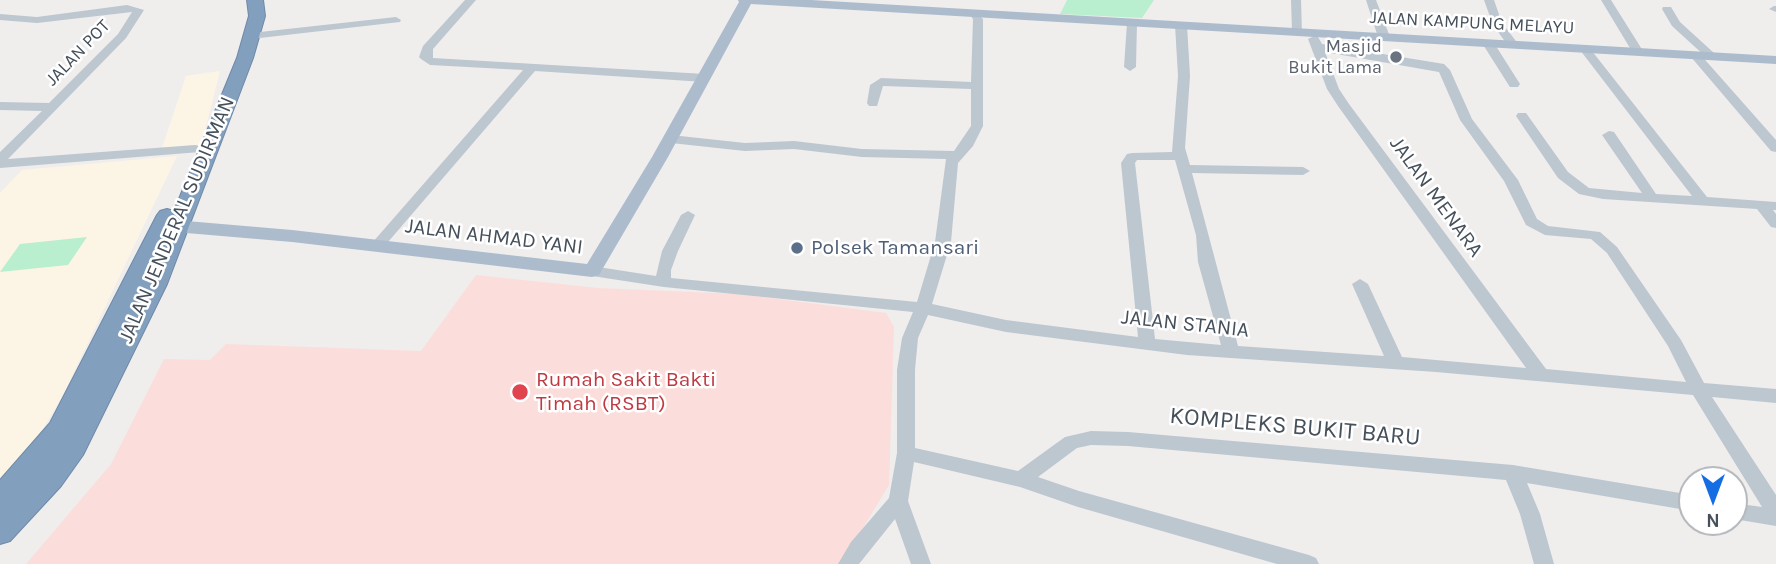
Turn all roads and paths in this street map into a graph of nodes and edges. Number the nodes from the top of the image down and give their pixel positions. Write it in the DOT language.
graph roads {
  1 [pos="240,0"];
  2 [pos="255,0"];
  3 [pos="471,0"];
  4 [pos="746,0"];
  5 [pos="981,0"];
  6 [pos="989,0"];
  7 [pos="1296,0"];
  8 [pos="1371,0"];
  9 [pos="1489,0"];
  10 [pos="1606,0"];
  11 [pos="1667,9"];
  12 [pos="0,17"];
  13 [pos="979,17"];
  14 [pos="396,20"];
  15 [pos="1132,23"];
  16 [pos="1181,26"];
  17 [pos="248,35"];
  18 [pos="1309,37"];
  19 [pos="1384,37"];
  20 [pos="1488,43"];
  21 [pos="1513,45"];
  22 [pos="1584,48"];
  23 [pos="1637,51"];
  24 [pos="1695,55"];
  25 [pos="1710,55"];
  26 [pos="1776,60"];
  27 [pos="1130,67"];
  28 [pos="531,68"];
  29 [pos="232,74"];
  30 [pos="705,78"];
  31 [pos="1514,84"];
  32 [pos="978,86"];
  33 [pos="873,103"];
  34 [pos="0,106"];
  35 [pos="53,107"];
  36 [pos="1522,116"];
  37 [pos="1609,135"];
  38 [pos="671,139"];
  39 [pos="1776,148"];
  40 [pos="195,149"];
  41 [pos="956,155"];
  42 [pos="1,160"];
  43 [pos="1181,163"];
  44 [pos="1303,170"];
  45 [pos="1652,198"];
  46 [pos="1703,201"];
  47 [pos="1768,206"];
  48 [pos="688,215"];
  49 [pos="1776,224"];
  50 [pos="171,226"];
  51 [pos="377,246"];
  52 [pos="592,271"];
  53 [pos="664,282"];
  54 [pos="1360,284"];
  55 [pos="923,308"];
  56 [pos="1147,344"];
  57 [pos="1231,352"];
  58 [pos="1396,364"];
  59 [pos="1541,376"];
  60 [pos="1700,389"];
  61 [pos="1776,396"];
  62 [pos="906,453"];
  63 [pos="1513,473"];
  64 [pos="1021,479"];
  65 [pos="0,500"];
  66 [pos="898,501"];
  67 [pos="1678,501"];
  68 [pos="1776,512"];
  69 [pos="1748,513"];
  70 [pos="1776,518"];
  71 [pos="0,532"];
  72 [pos="848,564"];
  73 [pos="921,564"];
  74 [pos="1309,564"];
  75 [pos="1544,564"];
  1 -- 17 [label="highway, JALAN JENDERAL SUDIRMAN"];
  2 -- 17 [label="highway, JALAN JENDERAL SUDIRMAN"];
  3 -- 28 [label="street"];
  4 -- 13 [label="main road, JALAN KAMPUNG MELAYU"];
  4 -- 30 [label="main road, JALAN AHMAD YANI"];
  5 -- 13 [label="main road"];
  6 -- 13 [label="main road"];
  7 -- 18 [label="street, JALAN MENARA"];
  8 -- 19 [label="street"];
  9 -- 21 [label="street"];
  10 -- 23 [label="street"];
  11 -- 25 [label="street"];
  12 -- 35 [label="street, JALAN POT"];
  13 -- 15 [label="main road, JALAN KAMPUNG MELAYU"];
  13 -- 32 [label="street"];
  14 -- 17 [label="street"];
  15 -- 16 [label="main road, JALAN KAMPUNG MELAYU"];
  15 -- 27 [label="street"];
  16 -- 18 [label="main road, JALAN KAMPUNG MELAYU"];
  16 -- 43 [label="street"];
  17 -- 29 [label="highway, JALAN JENDERAL SUDIRMAN"];
  18 -- 19 [label="main road, JALAN KAMPUNG MELAYU"];
  18 -- 59 [label="street, JALAN MENARA"];
  18 -- 60 [label="street"];
  19 -- 20 [label="main road, JALAN KAMPUNG MELAYU"];
  20 -- 21 [label="main road, JALAN KAMPUNG MELAYU"];
  20 -- 31 [label="street"];
  21 -- 22 [label="main road, JALAN KAMPUNG MELAYU"];
  22 -- 23 [label="main road, JALAN KAMPUNG MELAYU"];
  22 -- 46 [label="street"];
  23 -- 24 [label="main road, JALAN KAMPUNG MELAYU"];
  24 -- 25 [label="main road, JALAN KAMPUNG MELAYU"];
  24 -- 39 [label="street"];
  25 -- 26 [label="main road, JALAN KAMPUNG MELAYU"];
  28 -- 30 [label="street"];
  28 -- 51 [label="street"];
  29 -- 40 [label="highway, JALAN JENDERAL SUDIRMAN"];
  29 -- 50 [label="highway, JALAN JENDERAL SUDIRMAN"];
  30 -- 38 [label="main road, JALAN AHMAD YANI"];
  32 -- 33 [label="street"];
  32 -- 41 [label="street"];
  34 -- 35 [label="street"];
  35 -- 42 [label="street, JALAN POT"];
  36 -- 45 [label="street"];
  37 -- 45 [label="street"];
  38 -- 41 [label="street"];
  38 -- 52 [label="main road, JALAN AHMAD YANI"];
  40 -- 42 [label="street, JALAN POT"];
  40 -- 50 [label="highway, JALAN JENDERAL SUDIRMAN"];
  41 -- 55 [label="street"];
  43 -- 44 [label="street"];
  43 -- 56 [label="street"];
  43 -- 57 [label="street"];
  45 -- 46 [label="street"];
  46 -- 47 [label="street"];
  47 -- 49 [label="street"];
  48 -- 53 [label="street"];
  50 -- 51 [label="main road, JALAN AHMAD YANI"];
  50 -- 65 [label="highway, JALAN JENDERAL SUDIRMAN"];
  50 -- 71 [label="highway, JALAN JENDERAL SUDIRMAN"];
  51 -- 52 [label="main road, JALAN AHMAD YANI"];
  52 -- 53 [label="street, JALAN STANIA"];
  53 -- 55 [label="street, JALAN STANIA"];
  54 -- 58 [label="street"];
  55 -- 56 [label="street, JALAN STANIA"];
  55 -- 62 [label="street"];
  56 -- 57 [label="street, JALAN STANIA"];
  57 -- 58 [label="street, JALAN STANIA"];
  58 -- 59 [label="street, JALAN STANIA"];
  59 -- 60 [label="street, JALAN STANIA"];
  60 -- 61 [label="street, JALAN STANIA"];
  60 -- 68 [label="street"];
  62 -- 64 [label="street"];
  62 -- 66 [label="street"];
  63 -- 64 [label="street, KOMPLEKS BUKIT BARU"];
  63 -- 67 [label="street, KOMPLEKS BUKIT BARU"];
  63 -- 75 [label="street"];
  64 -- 74 [label="street"];
  66 -- 72 [label="street"];
  66 -- 73 [label="street"];
  69 -- 70 [label="street"];
}
